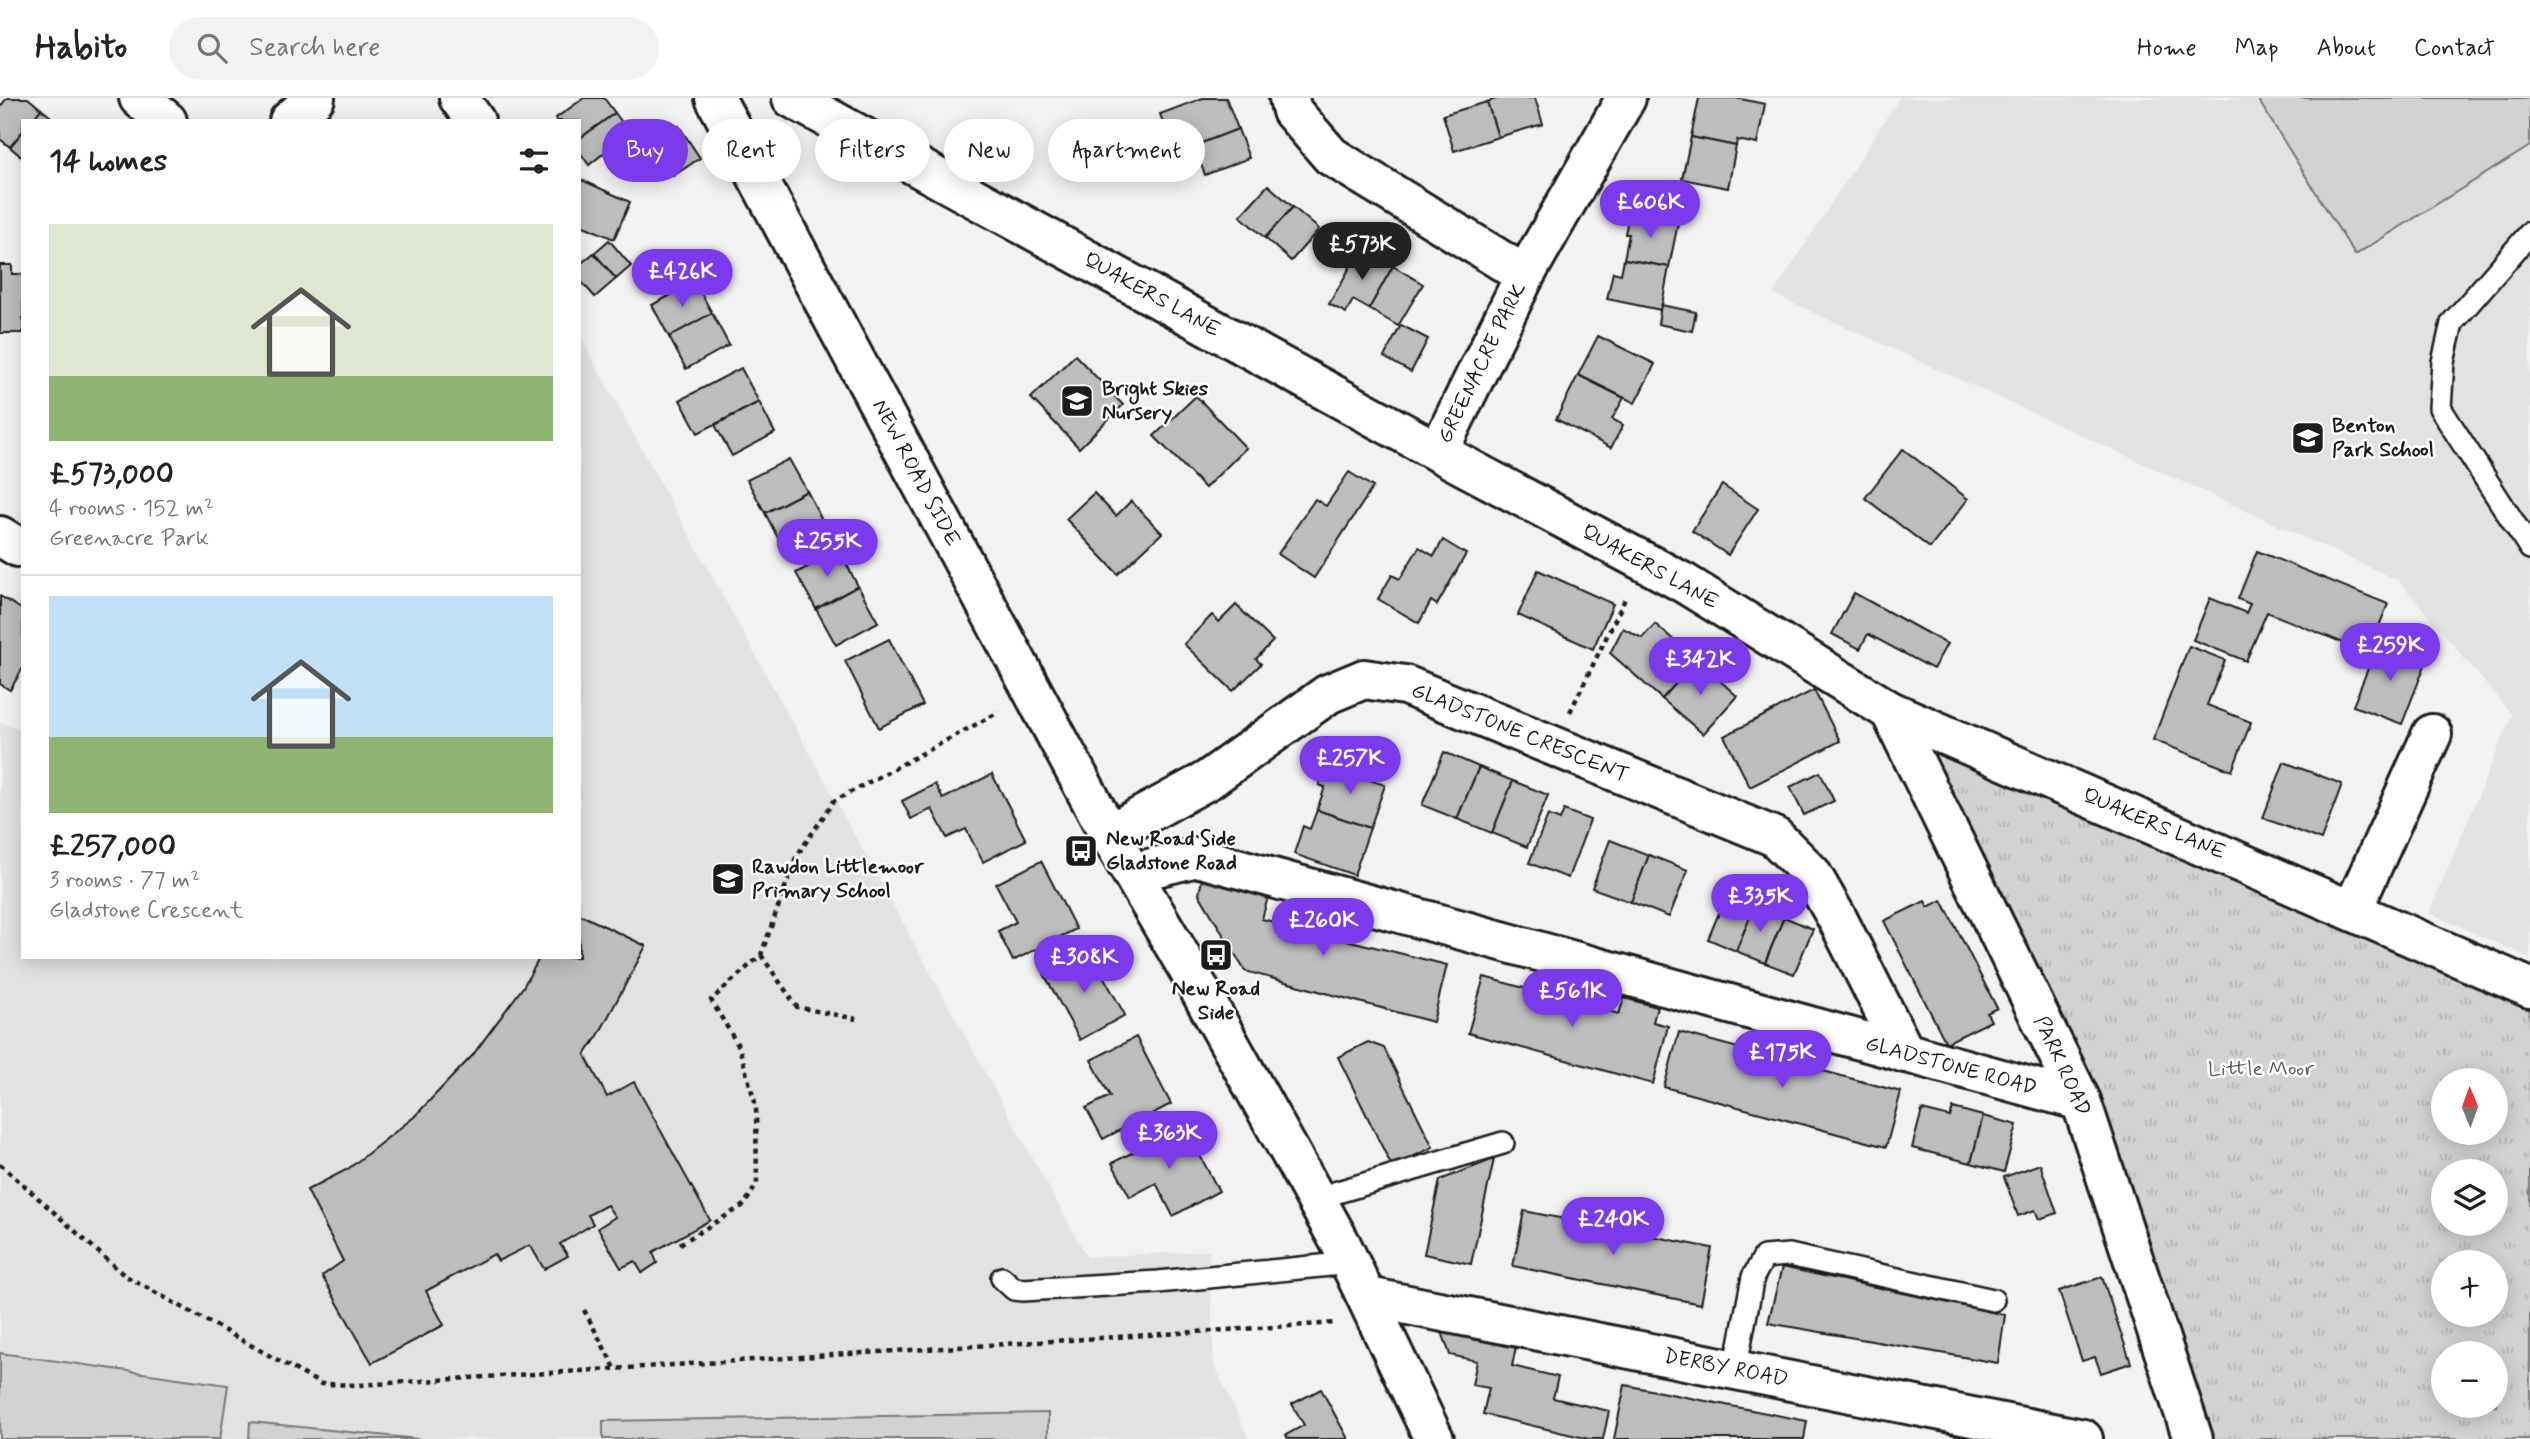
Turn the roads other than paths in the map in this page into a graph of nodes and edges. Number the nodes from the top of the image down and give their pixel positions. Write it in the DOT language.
graph roads {
  1 [pos="139,98"];
  2 [pos="315,98"];
  3 [pos="458,98"];
  4 [pos="716,98"];
  5 [pos="792,98"];
  6 [pos="1289,98"];
  7 [pos="1626,98"];
  8 [pos="165,119"];
  9 [pos="291,119"];
  10 [pos="474,119"];
  11 [pos="2530,233"];
  12 [pos="1525,275"];
  13 [pos="1438,452"];
  14 [pos="2530,548"];
  15 [pos="1890,710"];
  16 [pos="2432,734"];
  17 [pos="1109,834"];
  18 [pos="1132,873"];
  19 [pos="2353,909"];
  20 [pos="2530,988"];
  21 [pos="1905,1053"];
  22 [pos="2081,1101"];
  23 [pos="1503,1143"];
  24 [pos="1314,1199"];
  25 [pos="1351,1263"];
  26 [pos="1002,1278"];
  27 [pos="1993,1300"];
  28 [pos="1373,1309"];
  29 [pos="1735,1370"];
  30 [pos="1434,1439"];
  31 [pos="2083,1439"];
  32 [pos="2193,1439"];
  1 -- 8 [label="street"];
  2 -- 9 [label="street"];
  3 -- 10 [label="street"];
  4 -- 17 [label="street, NEW ROAD SIDE"];
  5 -- 13 [label="street, QUAKERS LANE"];
  6 -- 12 [label="street, GREENACRE PARK"];
  7 -- 12 [label="street, GREENACRE PARK"];
  11 -- 14 [label="lane"];
  12 -- 13 [label="street, GREENACRE PARK"];
  13 -- 15 [label="street, QUAKERS LANE"];
  15 -- 19 [label="street, QUAKERS LANE"];
  15 -- 22 [label="street, PARK ROAD"];
  16 -- 19 [label="street"];
  17 -- 18 [label="street, NEW ROAD SIDE"];
  17 -- 21 [label="street, GLADSTONE CRESCENT"];
  18 -- 21 [label="street, GLADSTONE ROAD"];
  18 -- 24 [label="street, NEW ROAD SIDE"];
  19 -- 20 [label="street, QUAKERS LANE"];
  21 -- 22 [label="street, GLADSTONE ROAD"];
  22 -- 32 [label="street, PARK ROAD"];
  23 -- 24 [label="lane"];
  24 -- 25 [label="street, NEW ROAD SIDE"];
  25 -- 26 [label="lane"];
  25 -- 28 [label="street, NEW ROAD SIDE"];
  27 -- 29 [label="lane"];
  28 -- 29 [label="street, DERBY ROAD"];
  28 -- 30 [label="street, NEW ROAD SIDE"];
  29 -- 31 [label="street, DERBY ROAD"];
}
